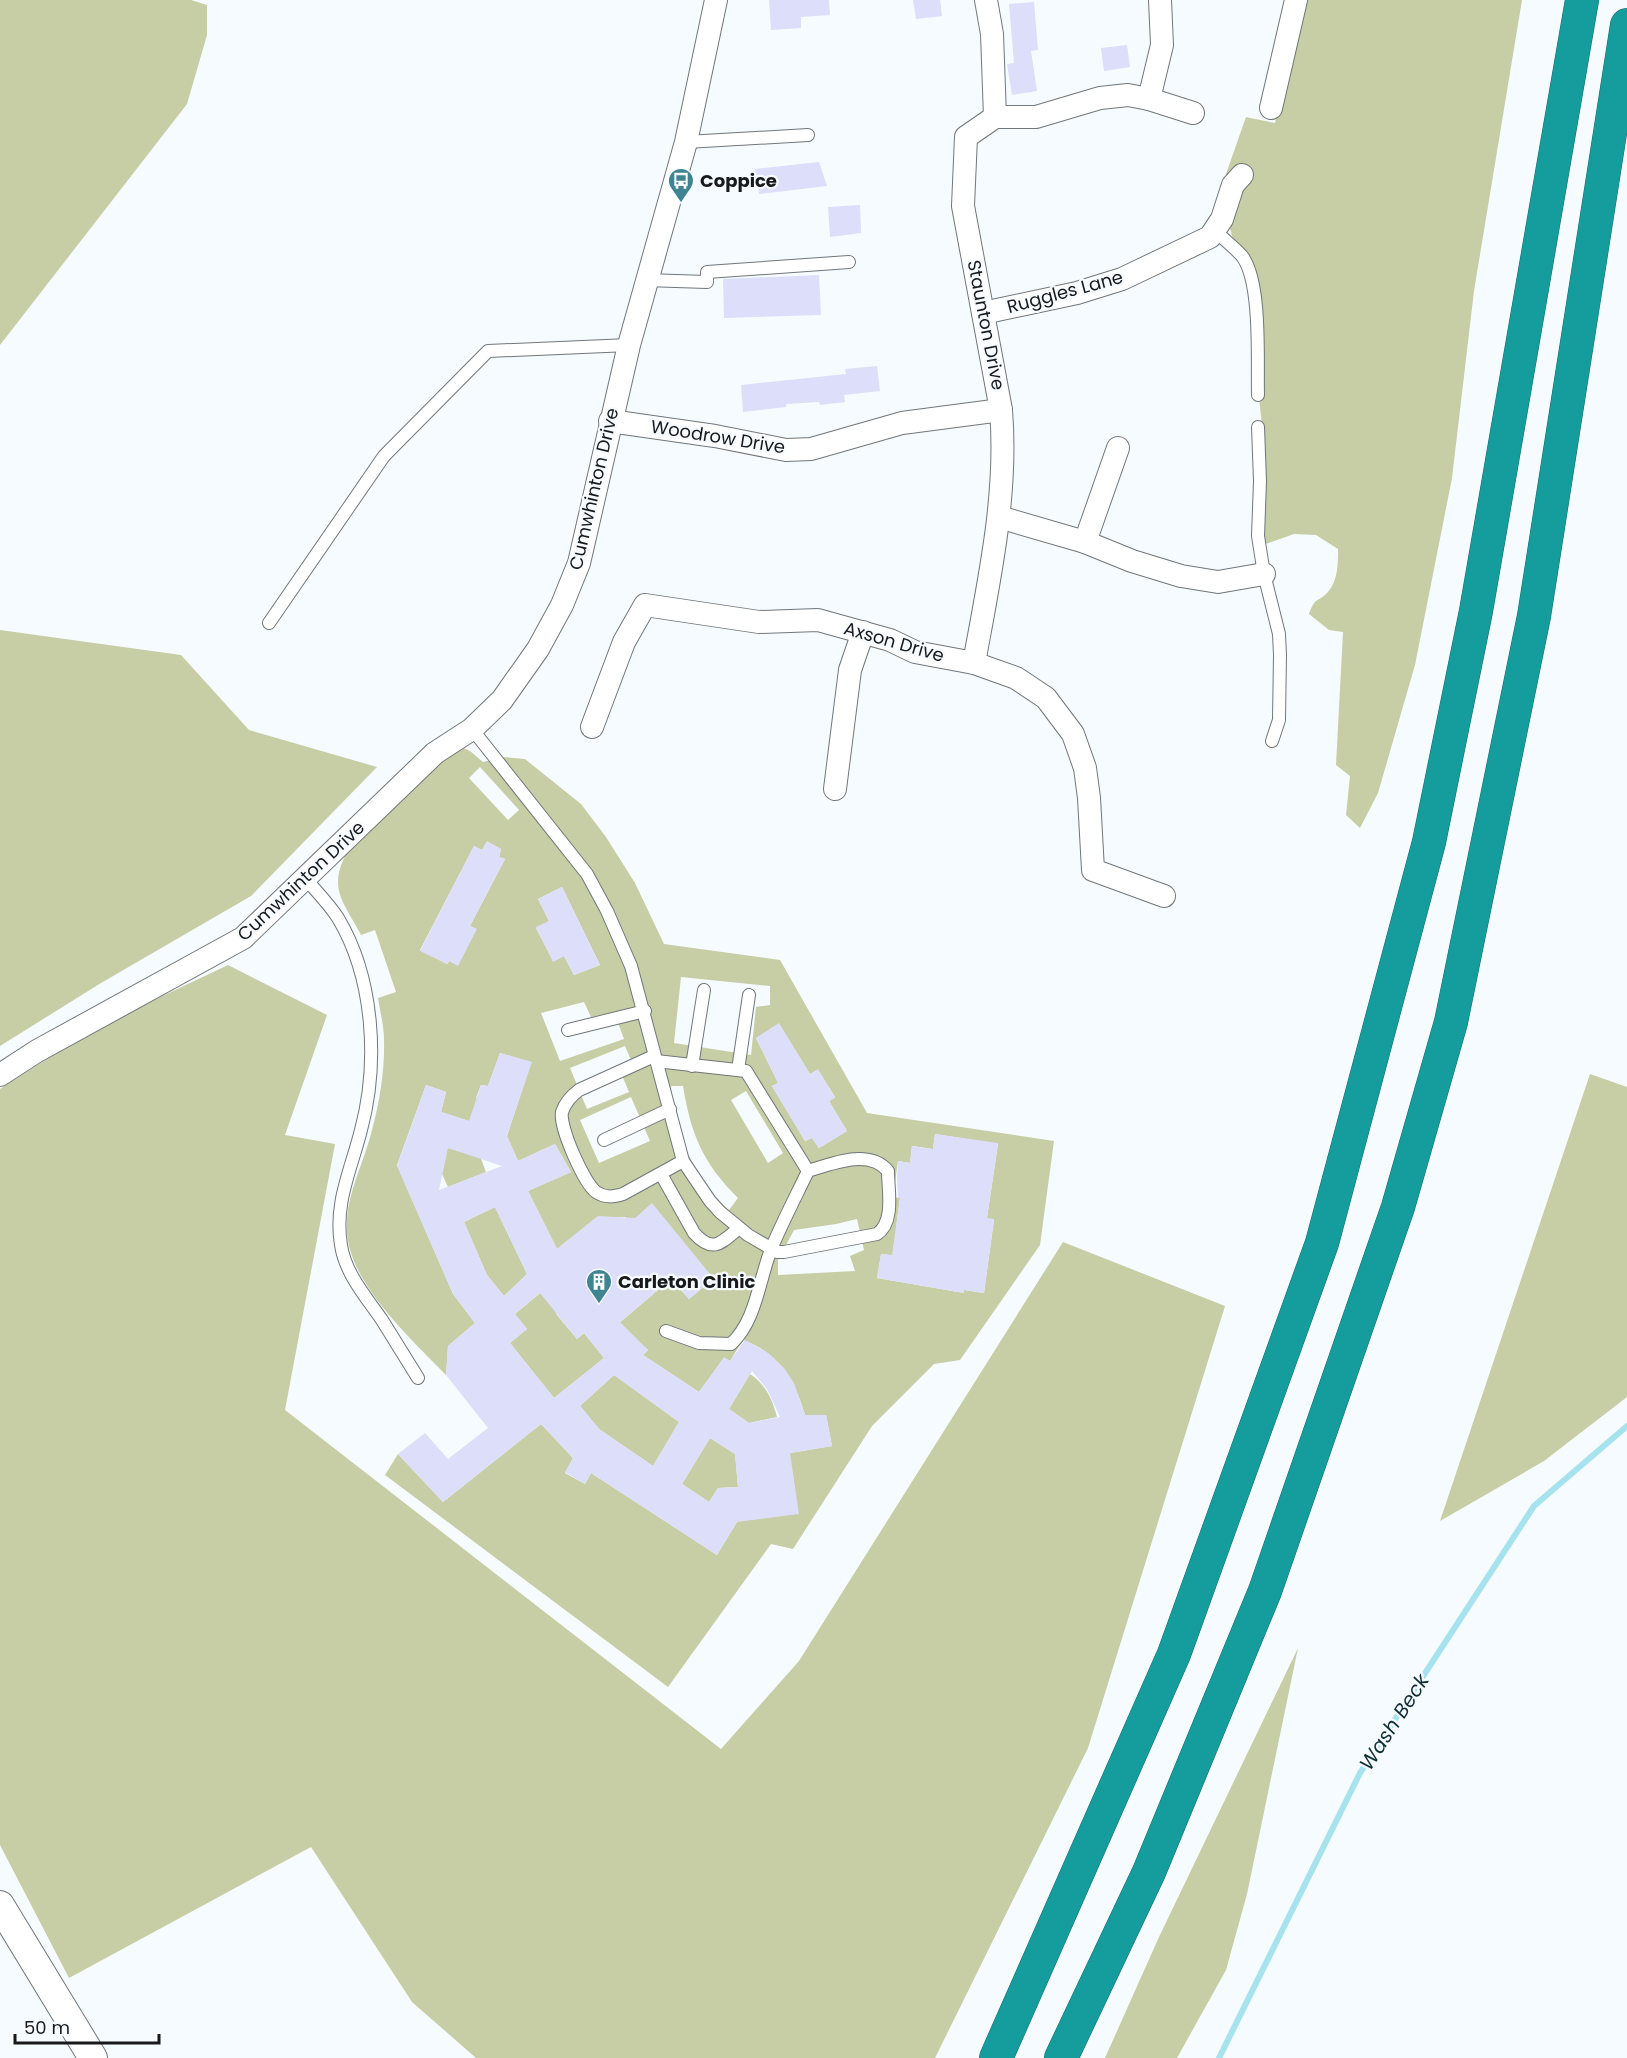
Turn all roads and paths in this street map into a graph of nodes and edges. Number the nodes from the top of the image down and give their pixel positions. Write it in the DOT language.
graph roads {
  1 [pos="716,0"];
  2 [pos="986,0"];
  3 [pos="1160,0"];
  4 [pos="1296,0"];
  5 [pos="1582,0"];
  6 [pos="1627,25"];
  7 [pos="1149,99"];
  8 [pos="1271,108"];
  9 [pos="1193,112"];
  10 [pos="995,117"];
  11 [pos="808,135"];
  12 [pos="686,142"];
  13 [pos="1242,175"];
  14 [pos="1215,230"];
  15 [pos="849,262"];
  16 [pos="645,280"];
  17 [pos="983,313"];
  18 [pos="628,345"];
  19 [pos="1258,395"];
  20 [pos="1002,410"];
  21 [pos="610,421"];
  22 [pos="1258,427"];
  23 [pos="1118,448"];
  24 [pos="999,516"];
  25 [pos="1085,542"];
  26 [pos="1264,574"];
  27 [pos="269,623"];
  28 [pos="863,632"];
  29 [pos="974,663"];
  30 [pos="592,727"];
  31 [pos="472,729"];
  32 [pos="1272,741"];
  33 [pos="835,789"];
  34 [pos="306,879"];
  35 [pos="1164,896"];
  36 [pos="704,990"];
  37 [pos="749,995"];
  38 [pos="645,1011"];
  39 [pos="568,1030"];
  40 [pos="655,1059"];
  41 [pos="692,1066"];
  42 [pos="738,1070"];
  43 [pos="0,1075"];
  44 [pos="670,1109"];
  45 [pos="604,1140"];
  46 [pos="683,1161"];
  47 [pos="808,1171"];
  48 [pos="661,1174"];
  49 [pos="739,1228"];
  50 [pos="772,1248"];
  51 [pos="666,1331"];
  52 [pos="418,1378"];
  53 [pos="0,1905"];
  54 [pos="93,2058"];
  55 [pos="996,2058"];
  56 [pos="1061,2058"];
  1 -- 12 [label="street, Cumwhinton Drive"];
  2 -- 10 [label="street"];
  3 -- 7 [label="street"];
  4 -- 8 [label="street"];
  5 -- 55 [label="highway"];
  6 -- 56 [label="highway"];
  7 -- 9 [label="street"];
  7 -- 10 [label="street"];
  10 -- 17 [label="street, Staunton Drive"];
  11 -- 12 [label="lane"];
  12 -- 16 [label="street, Cumwhinton Drive"];
  13 -- 14 [label="street"];
  14 -- 17 [label="street, Ruggles Lane"];
  14 -- 19 [label="lane"];
  15 -- 16 [label="lane"];
  16 -- 18 [label="street, Cumwhinton Drive"];
  17 -- 20 [label="street, Staunton Drive"];
  18 -- 21 [label="street, Cumwhinton Drive"];
  18 -- 27 [label="lane"];
  20 -- 21 [label="street, Woodrow Drive"];
  20 -- 24 [label="street, Staunton Drive"];
  21 -- 31 [label="street, Cumwhinton Drive"];
  22 -- 26 [label="lane"];
  23 -- 25 [label="street"];
  24 -- 25 [label="street"];
  24 -- 29 [label="street, Staunton Drive"];
  25 -- 26 [label="street"];
  26 -- 32 [label="lane"];
  28 -- 29 [label="street, Axson Drive"];
  28 -- 30 [label="street, Axson Drive"];
  28 -- 33 [label="street"];
  29 -- 35 [label="street, Axson Drive"];
  31 -- 34 [label="street, Cumwhinton Drive"];
  31 -- 38 [label="lane"];
  34 -- 43 [label="street, Cumwhinton Drive"];
  34 -- 52 [label="lane"];
  36 -- 41 [label="lane"];
  37 -- 42 [label="lane"];
  38 -- 39 [label="lane"];
  38 -- 40 [label="lane"];
  40 -- 41 [label="lane"];
  40 -- 44 [label="lane"];
  40 -- 48 [label="lane"];
  41 -- 42 [label="lane"];
  42 -- 47 [label="lane"];
  44 -- 45 [label="lane"];
  44 -- 46 [label="lane"];
  46 -- 48 [label="lane"];
  46 -- 49 [label="lane"];
  47 -- 50 [label="lane"];
  47 -- 50 [label="lane"];
  48 -- 49 [label="lane"];
  49 -- 50 [label="lane"];
  50 -- 51 [label="lane"];
  53 -- 54 [label="street"];
}
